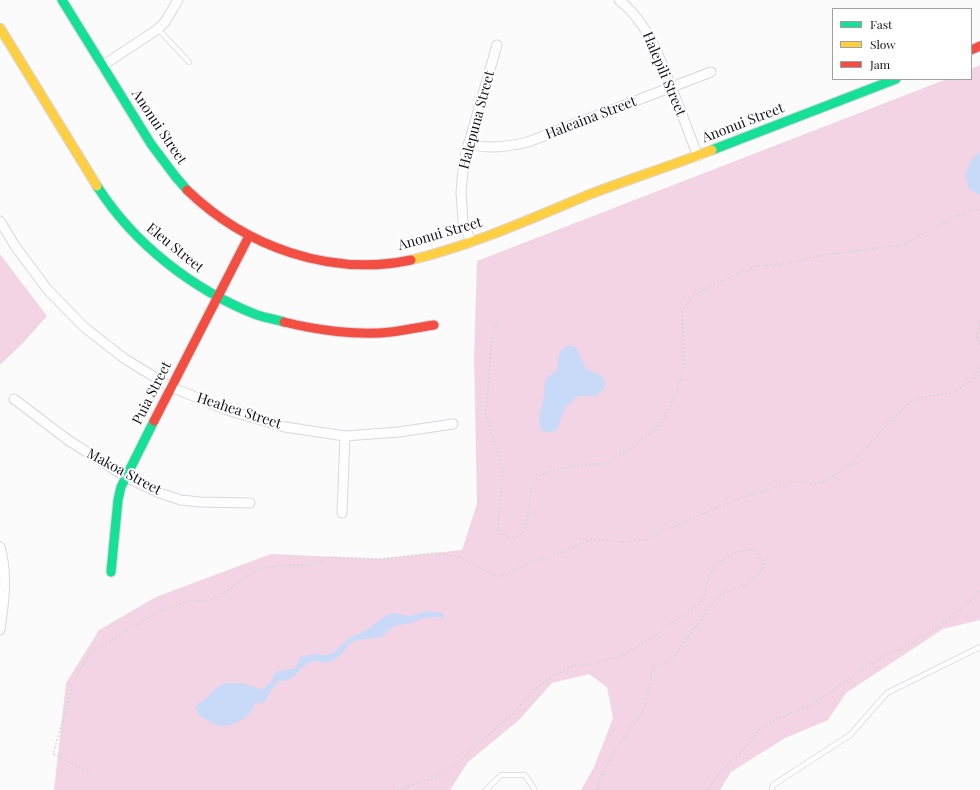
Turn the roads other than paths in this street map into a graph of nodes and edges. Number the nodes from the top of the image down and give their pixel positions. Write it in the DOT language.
graph roads {
  1 [pos="62,0"];
  2 [pos="178,0"];
  3 [pos="619,0"];
  4 [pos="0,28"];
  5 [pos="158,29"];
  6 [pos="497,45"];
  7 [pos="190,62"];
  8 [pos="102,66"];
  9 [pos="711,72"];
  10 [pos="893,80"];
  11 [pos="671,87"];
  12 [pos="468,144"];
  13 [pos="698,156"];
  14 [pos="0,221"];
  15 [pos="249,236"];
  16 [pos="471,242"];
  17 [pos="218,297"];
  18 [pos="434,325"];
  19 [pos="171,387"];
  20 [pos="14,399"];
  21 [pos="453,424"];
  22 [pos="345,436"];
  23 [pos="126,476"];
  24 [pos="250,503"];
  25 [pos="342,513"];
  26 [pos="0,547"];
  27 [pos="111,572"];
  28 [pos="0,630"];
  29 [pos="980,647"];
  30 [pos="486,790"];
  31 [pos="535,790"];
  32 [pos="772,790"];
  1 -- 8 [label="street, Anonui Street"];
  2 -- 5 [label="street"];
  3 -- 11 [label="street, Halepili Street"];
  4 -- 17 [label="street, Eleu Street"];
  5 -- 7 [label="lane"];
  5 -- 8 [label="street"];
  6 -- 12 [label="street, Halepuna Street"];
  8 -- 15 [label="street, Anonui Street"];
  9 -- 11 [label="street, Haleaina Street"];
  10 -- 13 [label="street, Anonui Street"];
  11 -- 12 [label="street, Haleaina Street"];
  11 -- 13 [label="street, Halepili Street"];
  12 -- 16 [label="street, Halepuna Street"];
  13 -- 16 [label="street, Anonui Street"];
  14 -- 19 [label="street, Heahea Street"];
  15 -- 16 [label="street, Anonui Street"];
  15 -- 17 [label="street, Puia Street"];
  17 -- 18 [label="street, Eleu Street"];
  17 -- 19 [label="street, Puia Street"];
  19 -- 22 [label="street, Heahea Street"];
  19 -- 23 [label="street, Puia Street"];
  20 -- 23 [label="street, Makoa Street"];
  21 -- 22 [label="street, Heahea Street"];
  22 -- 25 [label="street"];
  23 -- 24 [label="street, Makoa Street"];
  23 -- 27 [label="street, Puia Street"];
  26 -- 28 [label="street"];
  29 -- 32 [label="lane"];
  30 -- 31 [label="lane"];
}
